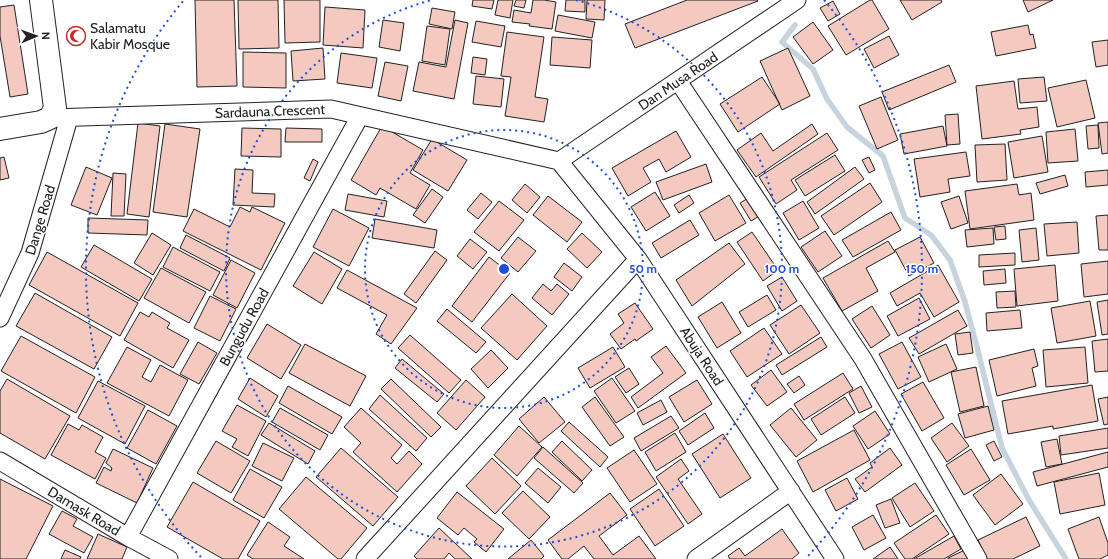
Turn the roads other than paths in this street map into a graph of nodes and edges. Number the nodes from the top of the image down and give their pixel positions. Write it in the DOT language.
graph roads {
  1 [pos="41,0"];
  2 [pos="797,0"];
  3 [pos="678,80"];
  4 [pos="360,116"];
  5 [pos="60,118"];
  6 [pos="0,129"];
  7 [pos="559,161"];
  8 [pos="638,259"];
  9 [pos="0,318"];
  10 [pos="0,462"];
  11 [pos="790,491"];
  12 [pos="128,537"];
  13 [pos="169,559"];
  14 [pos="365,559"];
  15 [pos="696,559"];
  16 [pos="835,559"];
  17 [pos="978,559"];
  1 -- 5 [label="street"];
  2 -- 3 [label="street, Dan Musa Road"];
  3 -- 7 [label="street, Dan Musa Road"];
  3 -- 17 [label="street"];
  4 -- 5 [label="street, Sardauna Crescent"];
  4 -- 7 [label="street, Sardauna Crescent"];
  4 -- 12 [label="street, Bungudu Road"];
  5 -- 6 [label="street, Sardauna Crescent"];
  5 -- 9 [label="street, Dange Road"];
  7 -- 8 [label="street, Abuja Road"];
  8 -- 11 [label="street, Abuja Road"];
  8 -- 14 [label="street"];
  10 -- 12 [label="street, Damask Road"];
  11 -- 15 [label="street"];
  11 -- 16 [label="street, Abuja Road"];
  12 -- 13 [label="street, Damask Road"];
}
